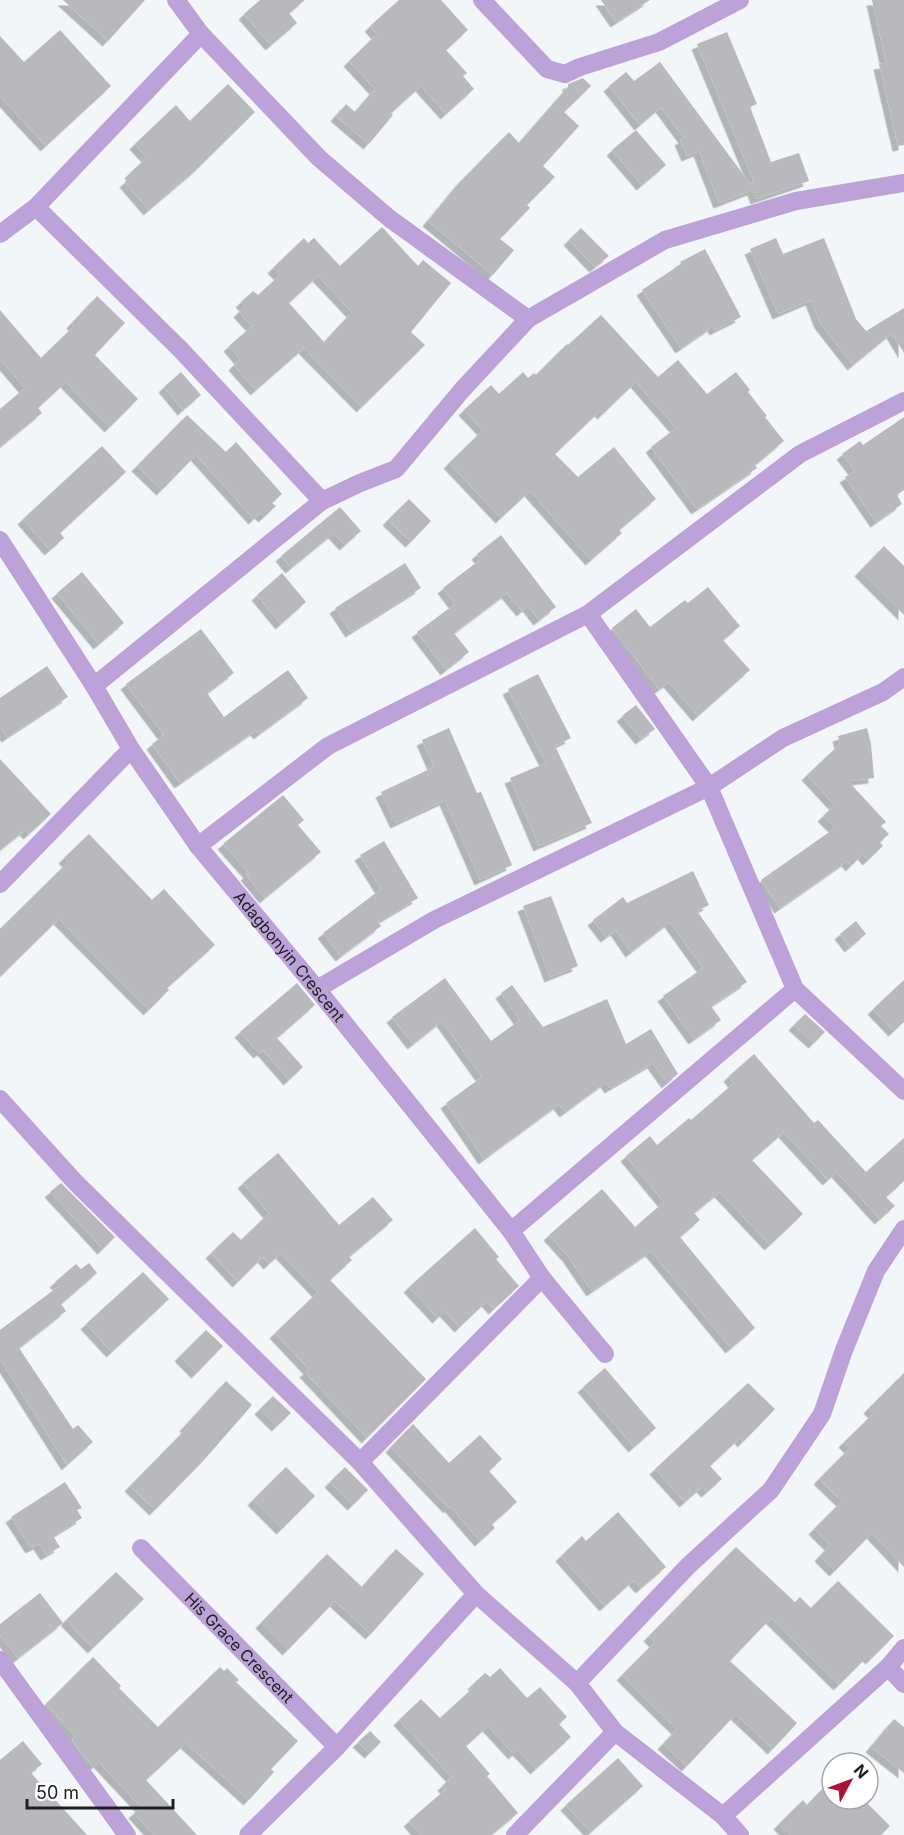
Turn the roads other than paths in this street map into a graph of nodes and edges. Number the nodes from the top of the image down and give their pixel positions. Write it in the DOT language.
graph roads {
  1 [pos="176,0"];
  2 [pos="482,0"];
  3 [pos="740,0"];
  4 [pos="201,34"];
  5 [pos="904,183"];
  6 [pos="36,207"];
  7 [pos="0,234"];
  8 [pos="528,319"];
  9 [pos="904,401"];
  10 [pos="322,501"];
  11 [pos="0,540"];
  12 [pos="588,614"];
  13 [pos="904,677"];
  14 [pos="94,686"];
  15 [pos="131,749"];
  16 [pos="709,787"];
  17 [pos="198,846"];
  18 [pos="0,884"];
  19 [pos="317,988"];
  20 [pos="795,989"];
  21 [pos="904,1091"];
  22 [pos="0,1100"];
  23 [pos="904,1229"];
  24 [pos="511,1231"];
  25 [pos="542,1278"];
  26 [pos="605,1354"];
  27 [pos="360,1462"];
  28 [pos="141,1548"];
  29 [pos="476,1594"];
  30 [pos="904,1648"];
  31 [pos="0,1660"];
  32 [pos="888,1667"];
  33 [pos="577,1683"];
  34 [pos="904,1684"];
  35 [pos="615,1732"];
  36 [pos="337,1747"];
  37 [pos="723,1816"];
  38 [pos="127,1835"];
  39 [pos="248,1835"];
  40 [pos="515,1835"];
  41 [pos="740,1835"];
  1 -- 4 [label="street"];
  2 -- 3 [label="street"];
  4 -- 6 [label="street"];
  4 -- 8 [label="street"];
  5 -- 8 [label="street"];
  6 -- 7 [label="street"];
  6 -- 10 [label="street"];
  8 -- 10 [label="street"];
  9 -- 12 [label="street"];
  10 -- 14 [label="street"];
  11 -- 14 [label="street, Adagbonyin Crescent"];
  12 -- 16 [label="street"];
  12 -- 17 [label="street"];
  13 -- 16 [label="street"];
  14 -- 15 [label="street, Adagbonyin Crescent"];
  15 -- 17 [label="street, Adagbonyin Crescent"];
  15 -- 18 [label="street"];
  16 -- 19 [label="street"];
  16 -- 20 [label="street"];
  17 -- 19 [label="street, Adagbonyin Crescent"];
  19 -- 24 [label="street, Adagbonyin Crescent"];
  20 -- 21 [label="street"];
  20 -- 24 [label="street"];
  22 -- 27 [label="street"];
  23 -- 33 [label="street"];
  24 -- 25 [label="street, Adagbonyin Crescent"];
  25 -- 26 [label="street, Adagbonyin Crescent"];
  25 -- 27 [label="street"];
  27 -- 29 [label="street"];
  28 -- 36 [label="street, His Grace Crescent"];
  29 -- 33 [label="street"];
  29 -- 36 [label="street"];
  30 -- 32 [label="street"];
  31 -- 38 [label="street"];
  32 -- 34 [label="street"];
  32 -- 37 [label="street"];
  33 -- 35 [label="street"];
  35 -- 37 [label="street"];
  35 -- 40 [label="street"];
  36 -- 39 [label="street"];
  37 -- 41 [label="street"];
}
